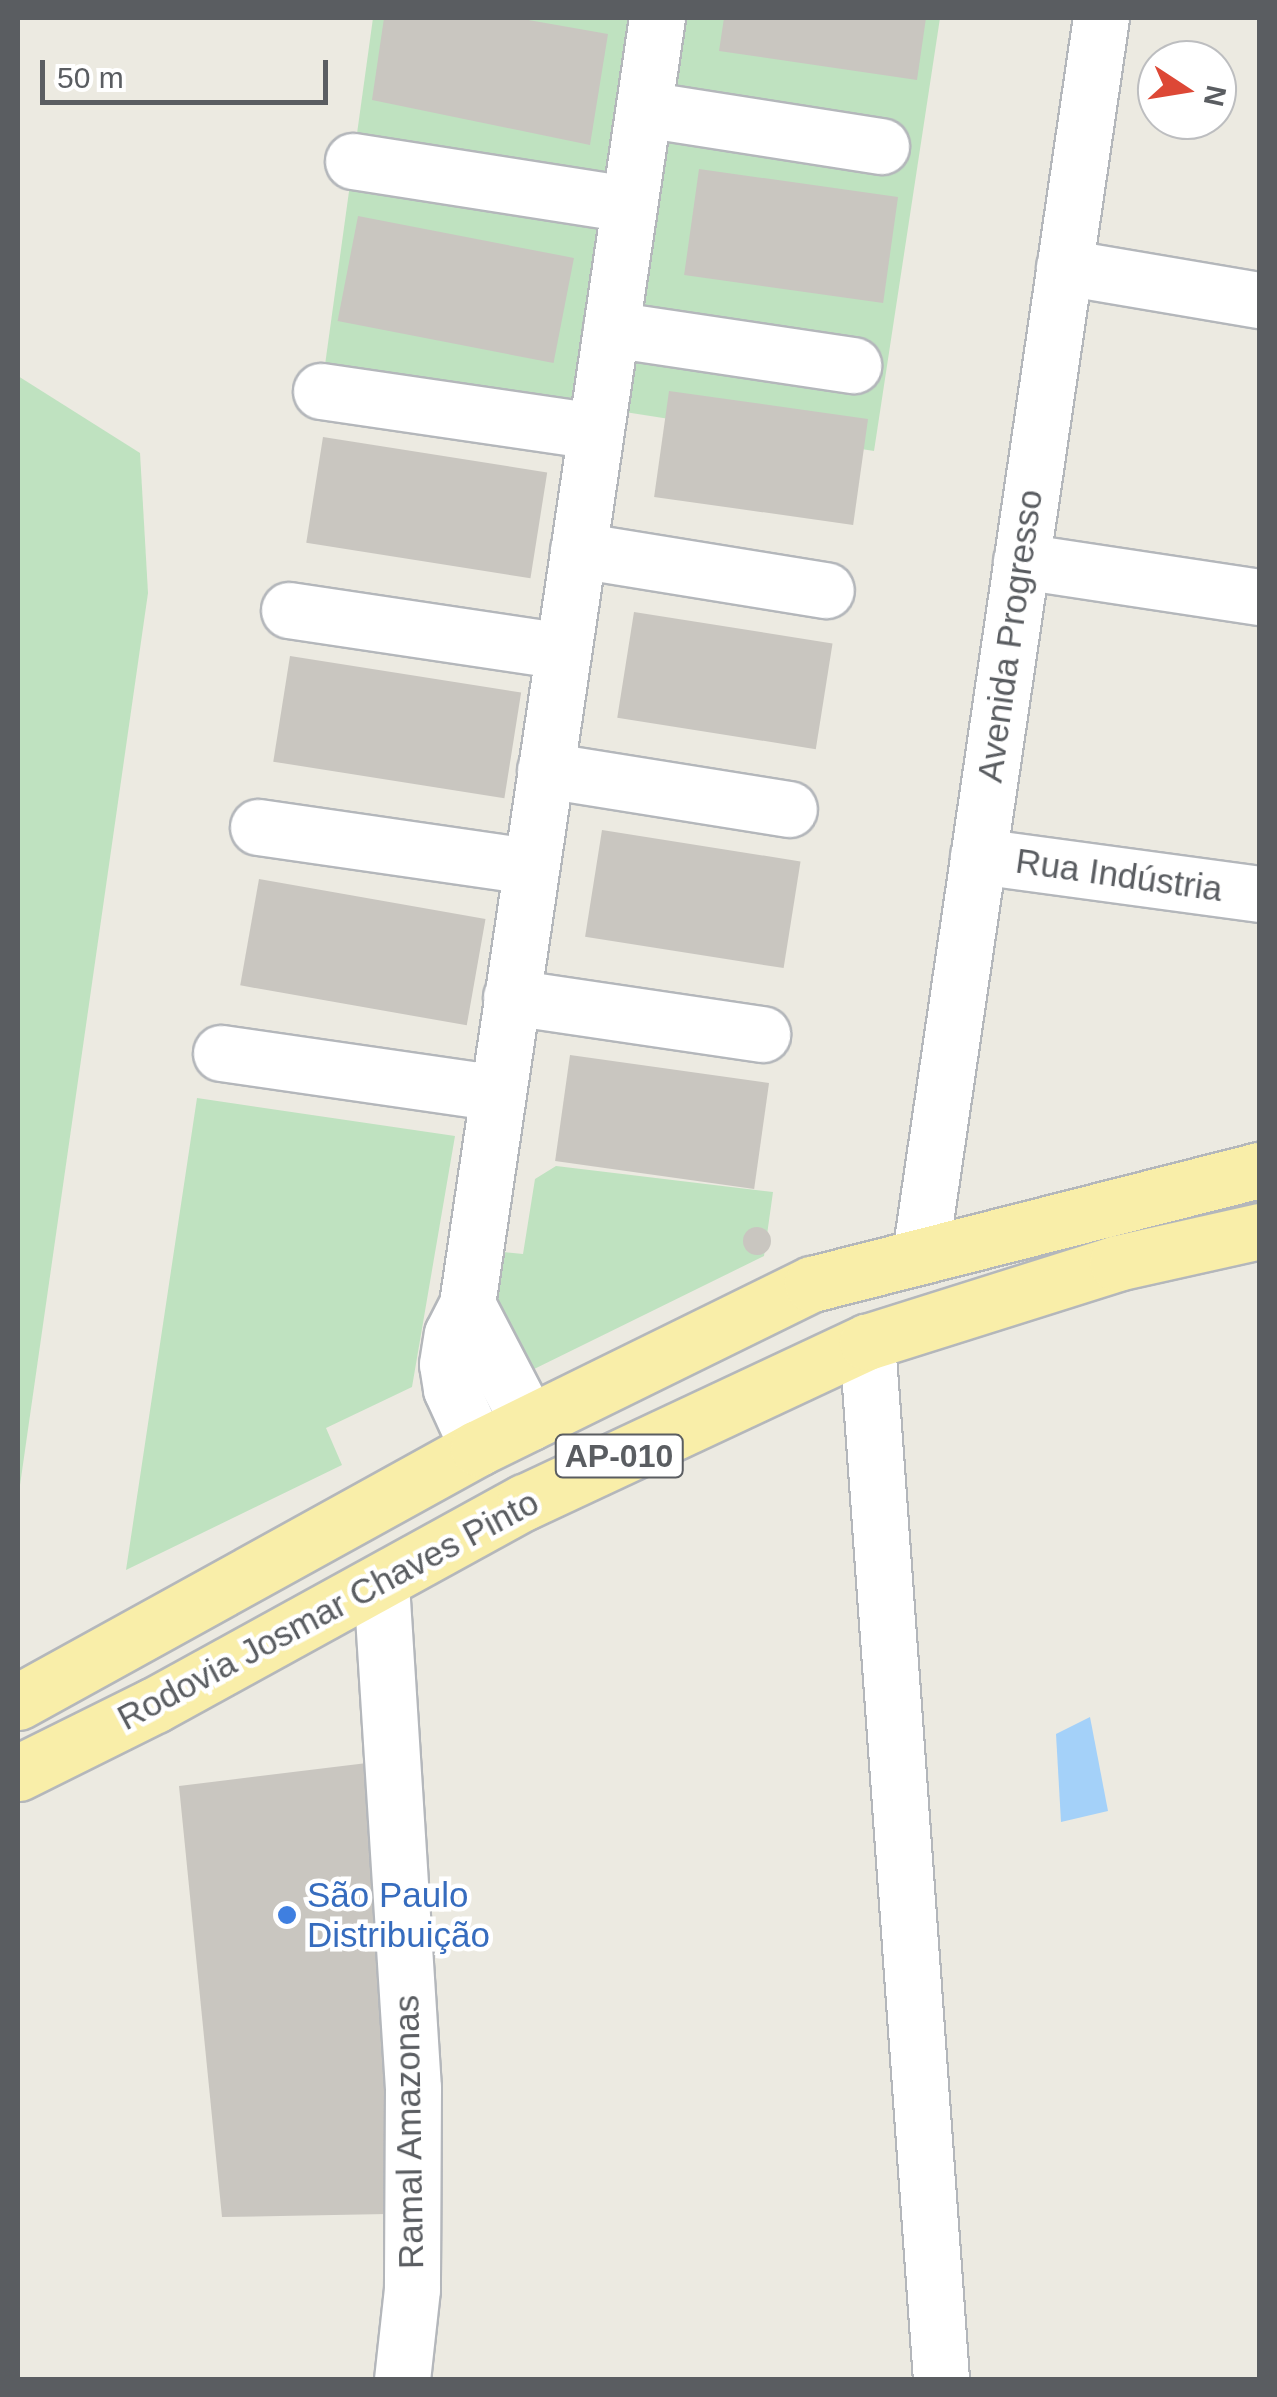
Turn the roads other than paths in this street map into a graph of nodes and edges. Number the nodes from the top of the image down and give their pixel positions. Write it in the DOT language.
graph roads {
  1 [pos="658,18"];
  2 [pos="1102,18"];
  3 [pos="644,110"];
  4 [pos="882,146"];
  5 [pos="353,160"];
  6 [pos="630,204"];
  7 [pos="1064,267"];
  8 [pos="1260,300"];
  9 [pos="610,329"];
  10 [pos="853,365"];
  11 [pos="321,391"];
  12 [pos="596,431"];
  13 [pos="578,550"];
  14 [pos="1022,561"];
  15 [pos="826,590"];
  16 [pos="1260,598"];
  17 [pos="290,610"];
  18 [pos="563,651"];
  19 [pos="545,770"];
  20 [pos="789,809"];
  21 [pos="258,827"];
  22 [pos="978,856"];
  23 [pos="530,866"];
  24 [pos="1260,894"];
  25 [pos="511,997"];
  26 [pos="762,1034"];
  27 [pos="221,1053"];
  28 [pos="497,1094"];
  29 [pos="1260,1170"];
  30 [pos="1260,1231"];
  31 [pos="920,1255"];
  32 [pos="467,1304"];
  33 [pos="867,1342"];
  34 [pos="529,1423"];
  35 [pos="478,1448"];
  36 [pos="381,1584"];
  37 [pos="18,1702"];
  38 [pos="18,1773"];
  39 [pos="402,2380"];
  40 [pos="940,2380"];
  1 -- 3 [label="street"];
  2 -- 7 [label="street, Avenida Progresso"];
  3 -- 4 [label="street"];
  3 -- 6 [label="street"];
  5 -- 6 [label="street"];
  6 -- 9 [label="street"];
  7 -- 8 [label="street"];
  7 -- 14 [label="street, Avenida Progresso"];
  9 -- 10 [label="street"];
  9 -- 12 [label="street"];
  11 -- 12 [label="street"];
  12 -- 13 [label="street"];
  13 -- 15 [label="street"];
  13 -- 18 [label="street"];
  14 -- 16 [label="street"];
  14 -- 22 [label="street, Avenida Progresso"];
  17 -- 18 [label="street"];
  18 -- 19 [label="street"];
  19 -- 20 [label="street"];
  19 -- 23 [label="street"];
  21 -- 23 [label="street"];
  22 -- 24 [label="street, Rua Indústria"];
  22 -- 31 [label="street, Avenida Progresso"];
  23 -- 25 [label="street"];
  25 -- 26 [label="street"];
  25 -- 28 [label="street"];
  27 -- 28 [label="street"];
  28 -- 32 [label="street"];
  29 -- 31 [label="main road, Rodovia Josmar Chaves Pinto / AP-010"];
  30 -- 33 [label="main road, Rodovia Josmar Chaves Pinto / AP-010"];
  31 -- 34 [label="main road, Rodovia Josmar Chaves Pinto / AP-010"];
  32 -- 34 [label="street"];
  32 -- 35 [label="street"];
  33 -- 36 [label="main road, Rodovia Josmar Chaves Pinto / AP-010"];
  33 -- 40 [label="street"];
  34 -- 35 [label="main road, Rodovia Josmar Chaves Pinto / AP-010"];
  35 -- 37 [label="main road, Rodovia Josmar Chaves Pinto / AP-010"];
  36 -- 38 [label="main road, Rodovia Josmar Chaves Pinto / AP-010"];
  36 -- 39 [label="street, Ramal Amazonas"];
}
